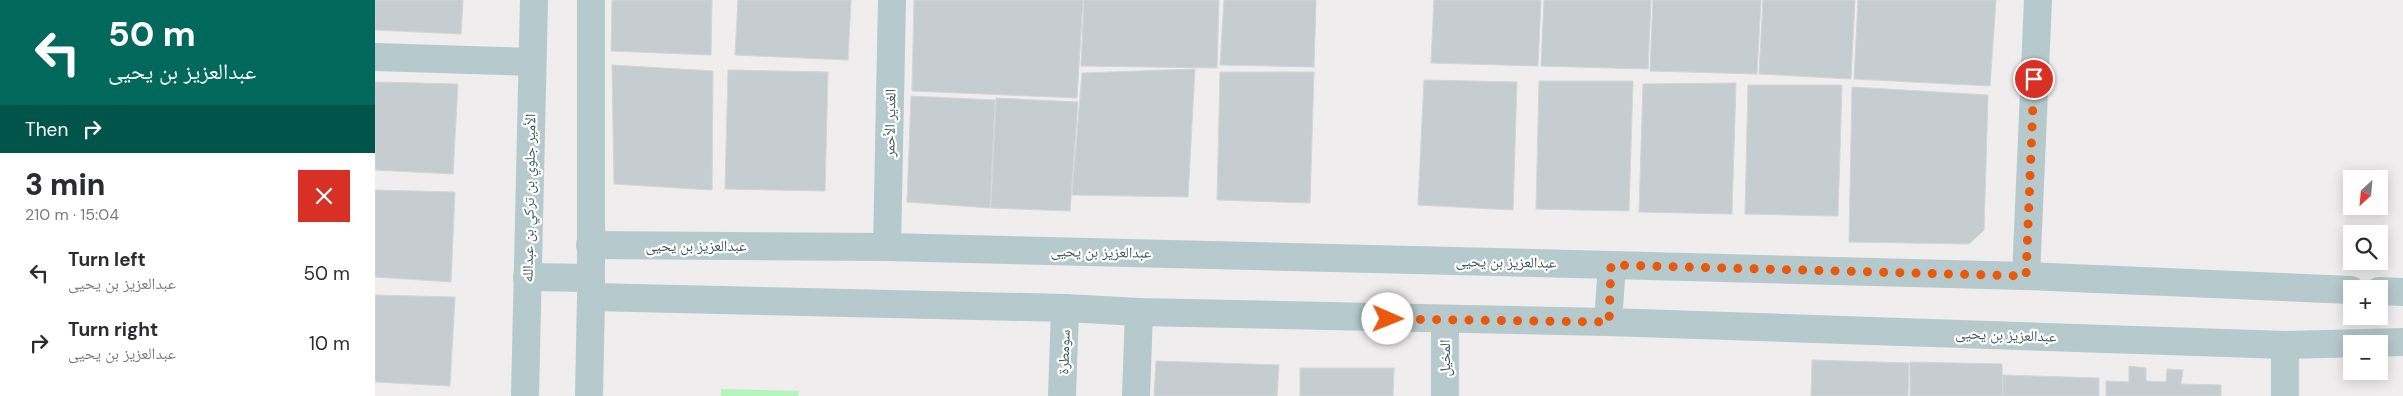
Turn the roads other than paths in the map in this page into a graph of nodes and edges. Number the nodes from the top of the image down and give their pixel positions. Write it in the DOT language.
graph roads {
  1 [pos="534,0"];
  2 [pos="591,0"];
  3 [pos="892,0"];
  4 [pos="2038,0"];
  5 [pos="375,56"];
  6 [pos="532,62"];
  7 [pos="590,245"];
  8 [pos="887,247"];
  9 [pos="1611,265"];
  10 [pos="2026,276"];
  11 [pos="527,277"];
  12 [pos="591,288"];
  13 [pos="2343,290"];
  14 [pos="2388,291"];
  15 [pos="2403,292"];
  16 [pos="1065,308"];
  17 [pos="1139,312"];
  18 [pos="1445,320"];
  19 [pos="1609,322"];
  20 [pos="2403,342"];
  21 [pos="2285,345"];
  22 [pos="525,396"];
  23 [pos="589,396"];
  24 [pos="1062,396"];
  25 [pos="1136,396"];
  26 [pos="1445,396"];
  27 [pos="2285,396"];
  1 -- 6 [label="street, الأمير جلوي بن تركي بن عبدالله"];
  2 -- 7 [label="street"];
  3 -- 8 [label="street, الغدير الأحمر"];
  4 -- 10 [label="street"];
  5 -- 6 [label="street"];
  6 -- 11 [label="street, الأمير جلوي بن تركي بن عبدالله"];
  7 -- 8 [label="street, عبدالعزيز بن يحيى"];
  7 -- 12 [label="street"];
  8 -- 9 [label="street, عبدالعزيز بن يحيى"];
  9 -- 10 [label="street, عبدالعزيز بن يحيى"];
  9 -- 19 [label="street"];
  10 -- 13 [label="street, عبدالعزيز بن يحيى"];
  11 -- 12 [label="street, عبدالعزيز بن يحيى"];
  11 -- 22 [label="street, الأمير جلوي بن تركي بن عبدالله"];
  12 -- 16 [label="street, عبدالعزيز بن يحيى"];
  12 -- 23 [label="street"];
  14 -- 15 [label="street"];
  16 -- 17 [label="street, عبدالعزيز بن يحيى"];
  16 -- 24 [label="street, سومطرة"];
  17 -- 18 [label="street, عبدالعزيز بن يحيى"];
  17 -- 25 [label="street"];
  18 -- 19 [label="street, عبدالعزيز بن يحيى"];
  18 -- 26 [label="street, المخيل"];
  19 -- 21 [label="street, عبدالعزيز بن يحيى"];
  20 -- 21 [label="street, عبدالعزيز بن يحيى"];
  21 -- 27 [label="street"];
}
